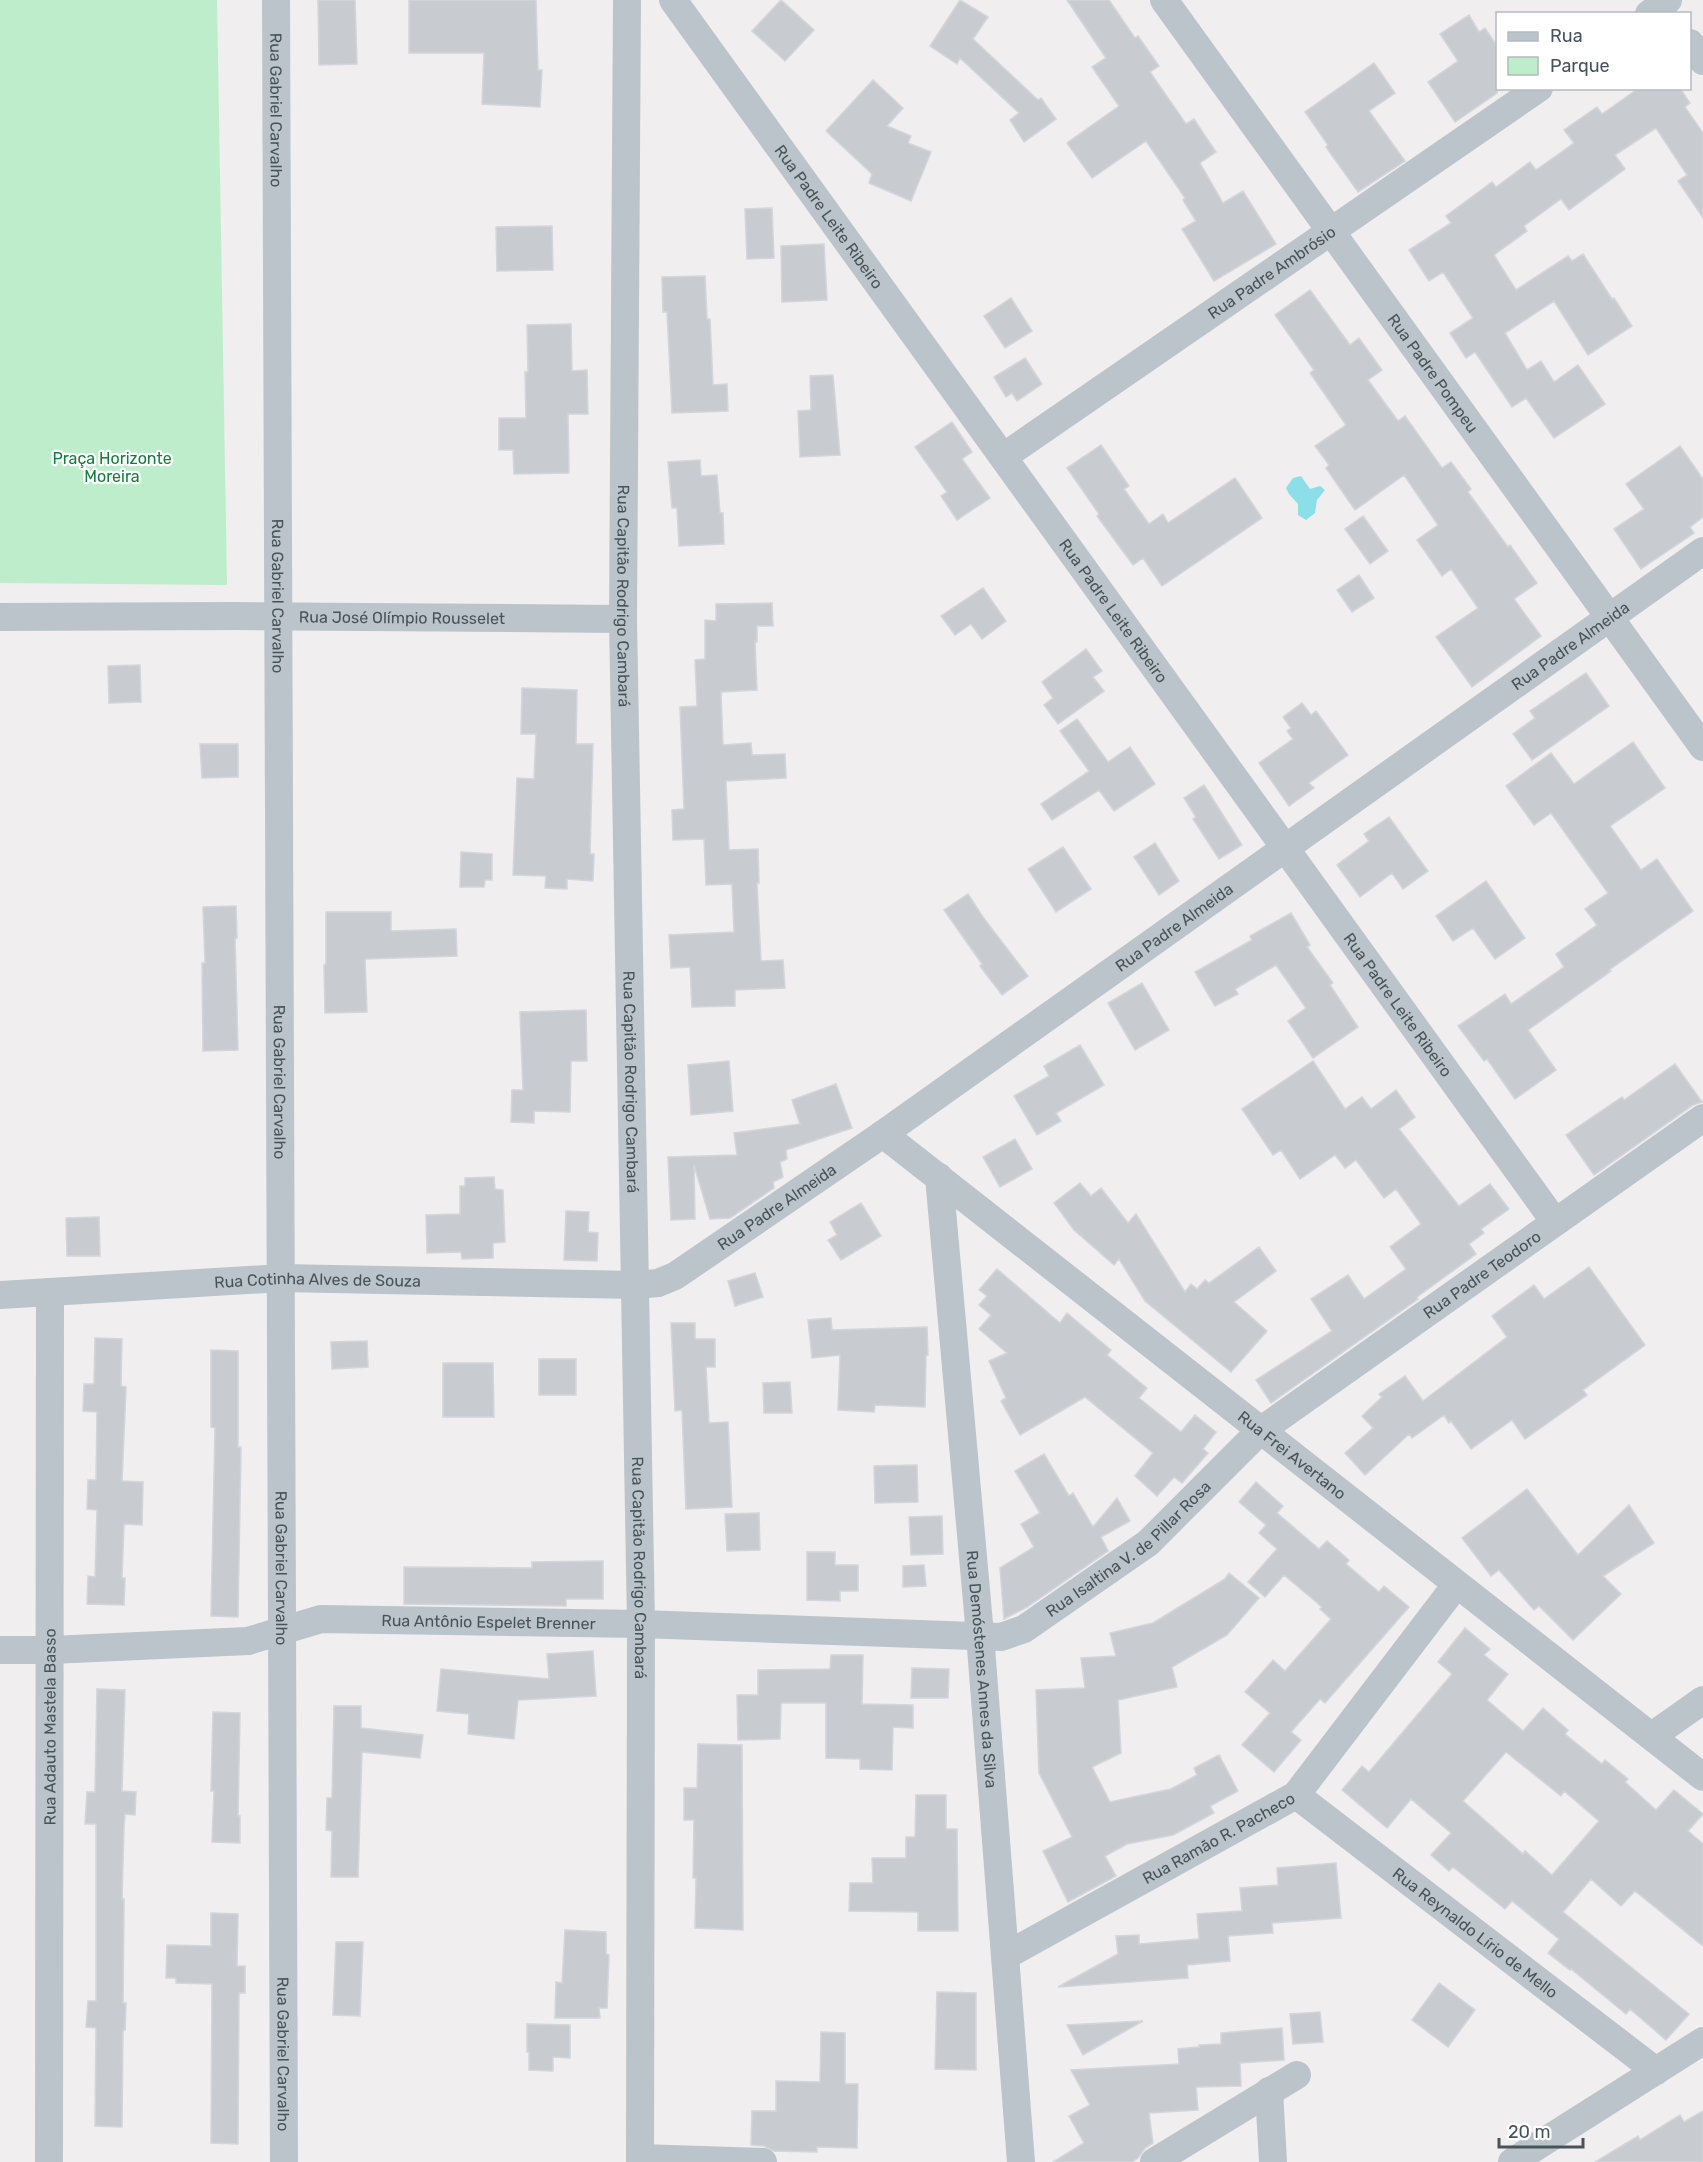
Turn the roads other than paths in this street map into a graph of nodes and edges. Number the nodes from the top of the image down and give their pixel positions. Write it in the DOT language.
graph roads {
  1 [pos="276,0"];
  2 [pos="627,0"];
  3 [pos="673,0"];
  4 [pos="1164,0"];
  5 [pos="1691,45"];
  6 [pos="1703,61"];
  7 [pos="1536,90"];
  8 [pos="1332,230"];
  9 [pos="1003,457"];
  10 [pos="1703,551"];
  11 [pos="0,617"];
  12 [pos="279,617"];
  13 [pos="1610,618"];
  14 [pos="623,619"];
  15 [pos="1703,747"];
  16 [pos="1286,848"];
  17 [pos="1703,1118"];
  18 [pos="883,1134"];
  19 [pos="939,1177"];
  20 [pos="1556,1222"];
  21 [pos="282,1278"];
  22 [pos="636,1285"];
  23 [pos="50,1292"];
  24 [pos="0,1295"];
  25 [pos="1260,1431"];
  26 [pos="1456,1585"];
  27 [pos="641,1624"];
  28 [pos="282,1630"];
  29 [pos="980,1635"];
  30 [pos="0,1650"];
  31 [pos="51,1650"];
  32 [pos="1703,1700"];
  33 [pos="1652,1736"];
  34 [pos="1703,1777"];
  35 [pos="1296,1795"];
  36 [pos="1005,1956"];
  37 [pos="1703,2042"];
  38 [pos="1656,2071"];
  39 [pos="1297,2075"];
  40 [pos="1269,2091"];
  41 [pos="640,2160"];
  42 [pos="49,2162"];
  43 [pos="284,2162"];
  44 [pos="763,2162"];
  45 [pos="1021,2162"];
  46 [pos="1154,2162"];
  47 [pos="1273,2162"];
  48 [pos="1512,2162"];
  1 -- 12 [label="street, Rua Gabriel Carvalho"];
  2 -- 14 [label="street, Rua Capitão Rodrigo Cambará"];
  3 -- 9 [label="street, Rua Padre Leite Ribeiro"];
  4 -- 8 [label="street, Rua Padre Pompeu"];
  5 -- 6 [label="street"];
  7 -- 8 [label="street, Rua Padre Ambrósio"];
  8 -- 9 [label="street, Rua Padre Ambrósio"];
  8 -- 13 [label="street, Rua Padre Pompeu"];
  9 -- 16 [label="street, Rua Padre Leite Ribeiro"];
  10 -- 13 [label="street, Rua Padre Almeida"];
  11 -- 12 [label="street, Rua José Olímpio Rousselet"];
  12 -- 14 [label="street, Rua José Olímpio Rousselet"];
  12 -- 21 [label="street, Rua Gabriel Carvalho"];
  13 -- 15 [label="street, Rua Padre Pompeu"];
  13 -- 16 [label="street, Rua Padre Almeida"];
  14 -- 22 [label="street, Rua Capitão Rodrigo Cambará"];
  16 -- 18 [label="street, Rua Padre Almeida"];
  16 -- 20 [label="street, Rua Padre Leite Ribeiro"];
  17 -- 20 [label="street, Rua Padre Teodoro"];
  18 -- 19 [label="street, Rua Frei Avertano"];
  18 -- 22 [label="street, Rua Padre Almeida"];
  19 -- 25 [label="street, Rua Frei Avertano"];
  19 -- 29 [label="street, Rua Demóstenes Annes da Silva"];
  20 -- 25 [label="street, Rua Padre Teodoro"];
  21 -- 22 [label="street, Rua Cotinha Alves de Souza"];
  21 -- 23 [label="street, Rua Cotinha Alves de Souza"];
  21 -- 28 [label="street, Rua Gabriel Carvalho"];
  22 -- 27 [label="street, Rua Capitão Rodrigo Cambará"];
  23 -- 24 [label="street, Rua Cotinha Alves de Souza"];
  23 -- 31 [label="street, Rua Adauto Mastela Basso"];
  25 -- 26 [label="street, Rua Frei Avertano"];
  25 -- 29 [label="street, Rua Isaltina V. de Pillar Rosa"];
  26 -- 33 [label="street, Rua Frei Avertano"];
  26 -- 35 [label="street, Rua Ramão R. Pacheco"];
  27 -- 28 [label="street, Rua Antônio Espelet Brenner"];
  27 -- 29 [label="street, Rua Antônio Espelet Brenner"];
  27 -- 41 [label="street, Rua Capitão Rodrigo Cambará"];
  28 -- 31 [label="street, Rua Antônio Espelet Brenner"];
  28 -- 43 [label="street, Rua Gabriel Carvalho"];
  29 -- 36 [label="street, Rua Demóstenes Annes da Silva"];
  30 -- 31 [label="street, Rua Antônio Espelet Brenner"];
  31 -- 42 [label="street, Rua Adauto Mastela Basso"];
  32 -- 33 [label="street"];
  33 -- 34 [label="street, Rua Frei Avertano"];
  35 -- 36 [label="street, Rua Ramão R. Pacheco"];
  35 -- 38 [label="street, Rua Reynaldo Lírio de Mello"];
  36 -- 45 [label="street, Rua Demóstenes Annes da Silva"];
  37 -- 38 [label="street"];
  38 -- 48 [label="street"];
  39 -- 40 [label="street"];
  40 -- 46 [label="street"];
  40 -- 47 [label="street"];
  41 -- 44 [label="street"];
}
